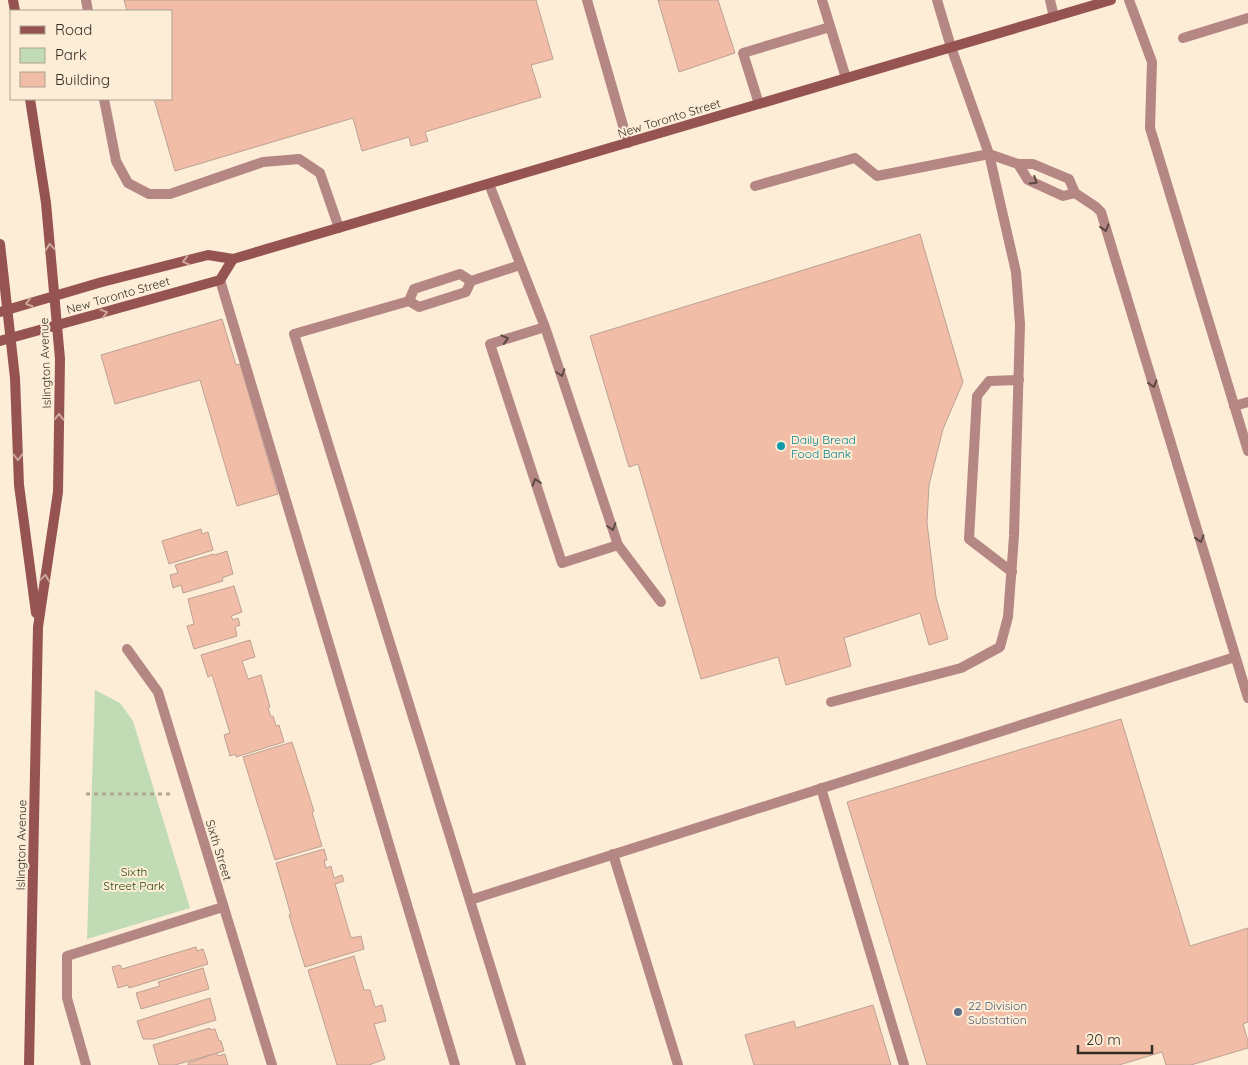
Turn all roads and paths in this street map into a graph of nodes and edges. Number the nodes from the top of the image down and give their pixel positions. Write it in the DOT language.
graph roads {
  1 [pos="587,0"];
  2 [pos="822,0"];
  3 [pos="936,0"];
  4 [pos="1050,0"];
  5 [pos="1111,0"];
  6 [pos="1129,0"];
  7 [pos="1054,17"];
  8 [pos="1248,18"];
  9 [pos="830,27"];
  10 [pos="1183,38"];
  11 [pos="950,47"];
  12 [pos="846,78"];
  13 [pos="30,100"];
  14 [pos="104,100"];
  15 [pos="759,104"];
  16 [pos="628,143"];
  17 [pos="989,154"];
  18 [pos="1018,164"];
  19 [pos="489,184"];
  20 [pos="755,186"];
  21 [pos="1075,193"];
  22 [pos="339,228"];
  23 [pos="0,244"];
  24 [pos="234,259"];
  25 [pos="520,266"];
  26 [pos="220,280"];
  27 [pos="471,281"];
  28 [pos="54,296"];
  29 [pos="409,301"];
  30 [pos="4,310"];
  31 [pos="57,326"];
  32 [pos="545,327"];
  33 [pos="10,338"];
  34 [pos="0,341"];
  35 [pos="1019,380"];
  36 [pos="1248,402"];
  37 [pos="1234,406"];
  38 [pos="1248,451"];
  39 [pos="618,546"];
  40 [pos="1012,572"];
  41 [pos="661,602"];
  42 [pos="38,626"];
  43 [pos="127,649"];
  44 [pos="1235,657"];
  45 [pos="1248,698"];
  46 [pos="831,702"];
  47 [pos="821,788"];
  48 [pos="86,794"];
  49 [pos="189,794"];
  50 [pos="613,854"];
  51 [pos="470,900"];
  52 [pos="223,907"];
  53 [pos="28,1065"];
  54 [pos="86,1065"];
  55 [pos="272,1065"];
  56 [pos="455,1065"];
  57 [pos="521,1065"];
  58 [pos="678,1065"];
  59 [pos="904,1065"];
  1 -- 16 [label="street"];
  2 -- 9 [label="street"];
  3 -- 11 [label="street"];
  4 -- 7 [label="street"];
  5 -- 7 [label="street, New Toronto Street"];
  6 -- 37 [label="street"];
  7 -- 11 [label="street, New Toronto Street"];
  8 -- 10 [label="street"];
  9 -- 12 [label="street"];
  9 -- 15 [label="street"];
  11 -- 12 [label="street, New Toronto Street"];
  11 -- 17 [label="street"];
  12 -- 15 [label="street, New Toronto Street"];
  28 -- 13 [label="street, Islington Avenue, one-way"];
  14 -- 22 [label="street"];
  15 -- 16 [label="street, New Toronto Street"];
  16 -- 19 [label="street, New Toronto Street"];
  17 -- 18 [label="street"];
  17 -- 20 [label="street"];
  17 -- 35 [label="street"];
  18 -- 21 [label="street"];
  18 -- 21 [label="street, one-way"];
  19 -- 22 [label="street, New Toronto Street"];
  19 -- 25 [label="street"];
  21 -- 44 [label="street, one-way"];
  22 -- 24 [label="street, New Toronto Street"];
  23 -- 30 [label="street, Islington Avenue"];
  24 -- 26 [label="street"];
  24 -- 28 [label="street, New Toronto Street, one-way"];
  25 -- 27 [label="street"];
  25 -- 32 [label="street"];
  31 -- 26 [label="street, New Toronto Street, one-way"];
  26 -- 56 [label="street"];
  27 -- 29 [label="street"];
  27 -- 29 [label="street"];
  28 -- 30 [label="street, New Toronto Street, one-way"];
  28 -- 31 [label="street, Islington Avenue"];
  29 -- 51 [label="street"];
  30 -- 33 [label="street, Islington Avenue"];
  31 -- 33 [label="street, New Toronto Street"];
  42 -- 31 [label="street, Islington Avenue, one-way"];
  32 -- 39 [label="street, one-way"];
  39 -- 32 [label="street, one-way"];
  33 -- 34 [label="street, New Toronto Street"];
  33 -- 42 [label="street, Islington Avenue, one-way"];
  35 -- 40 [label="street"];
  35 -- 40 [label="street"];
  36 -- 37 [label="street"];
  37 -- 38 [label="street"];
  39 -- 41 [label="street"];
  40 -- 46 [label="street"];
  42 -- 53 [label="street, Islington Avenue"];
  43 -- 49 [label="street, Sixth Street"];
  44 -- 45 [label="street"];
  44 -- 47 [label="street"];
  47 -- 50 [label="street"];
  47 -- 59 [label="street"];
  48 -- 49 [label="path"];
  49 -- 52 [label="street, Sixth Street"];
  50 -- 51 [label="street"];
  50 -- 58 [label="street"];
  51 -- 57 [label="street"];
  52 -- 54 [label="street"];
  52 -- 55 [label="street, Sixth Street"];
}
